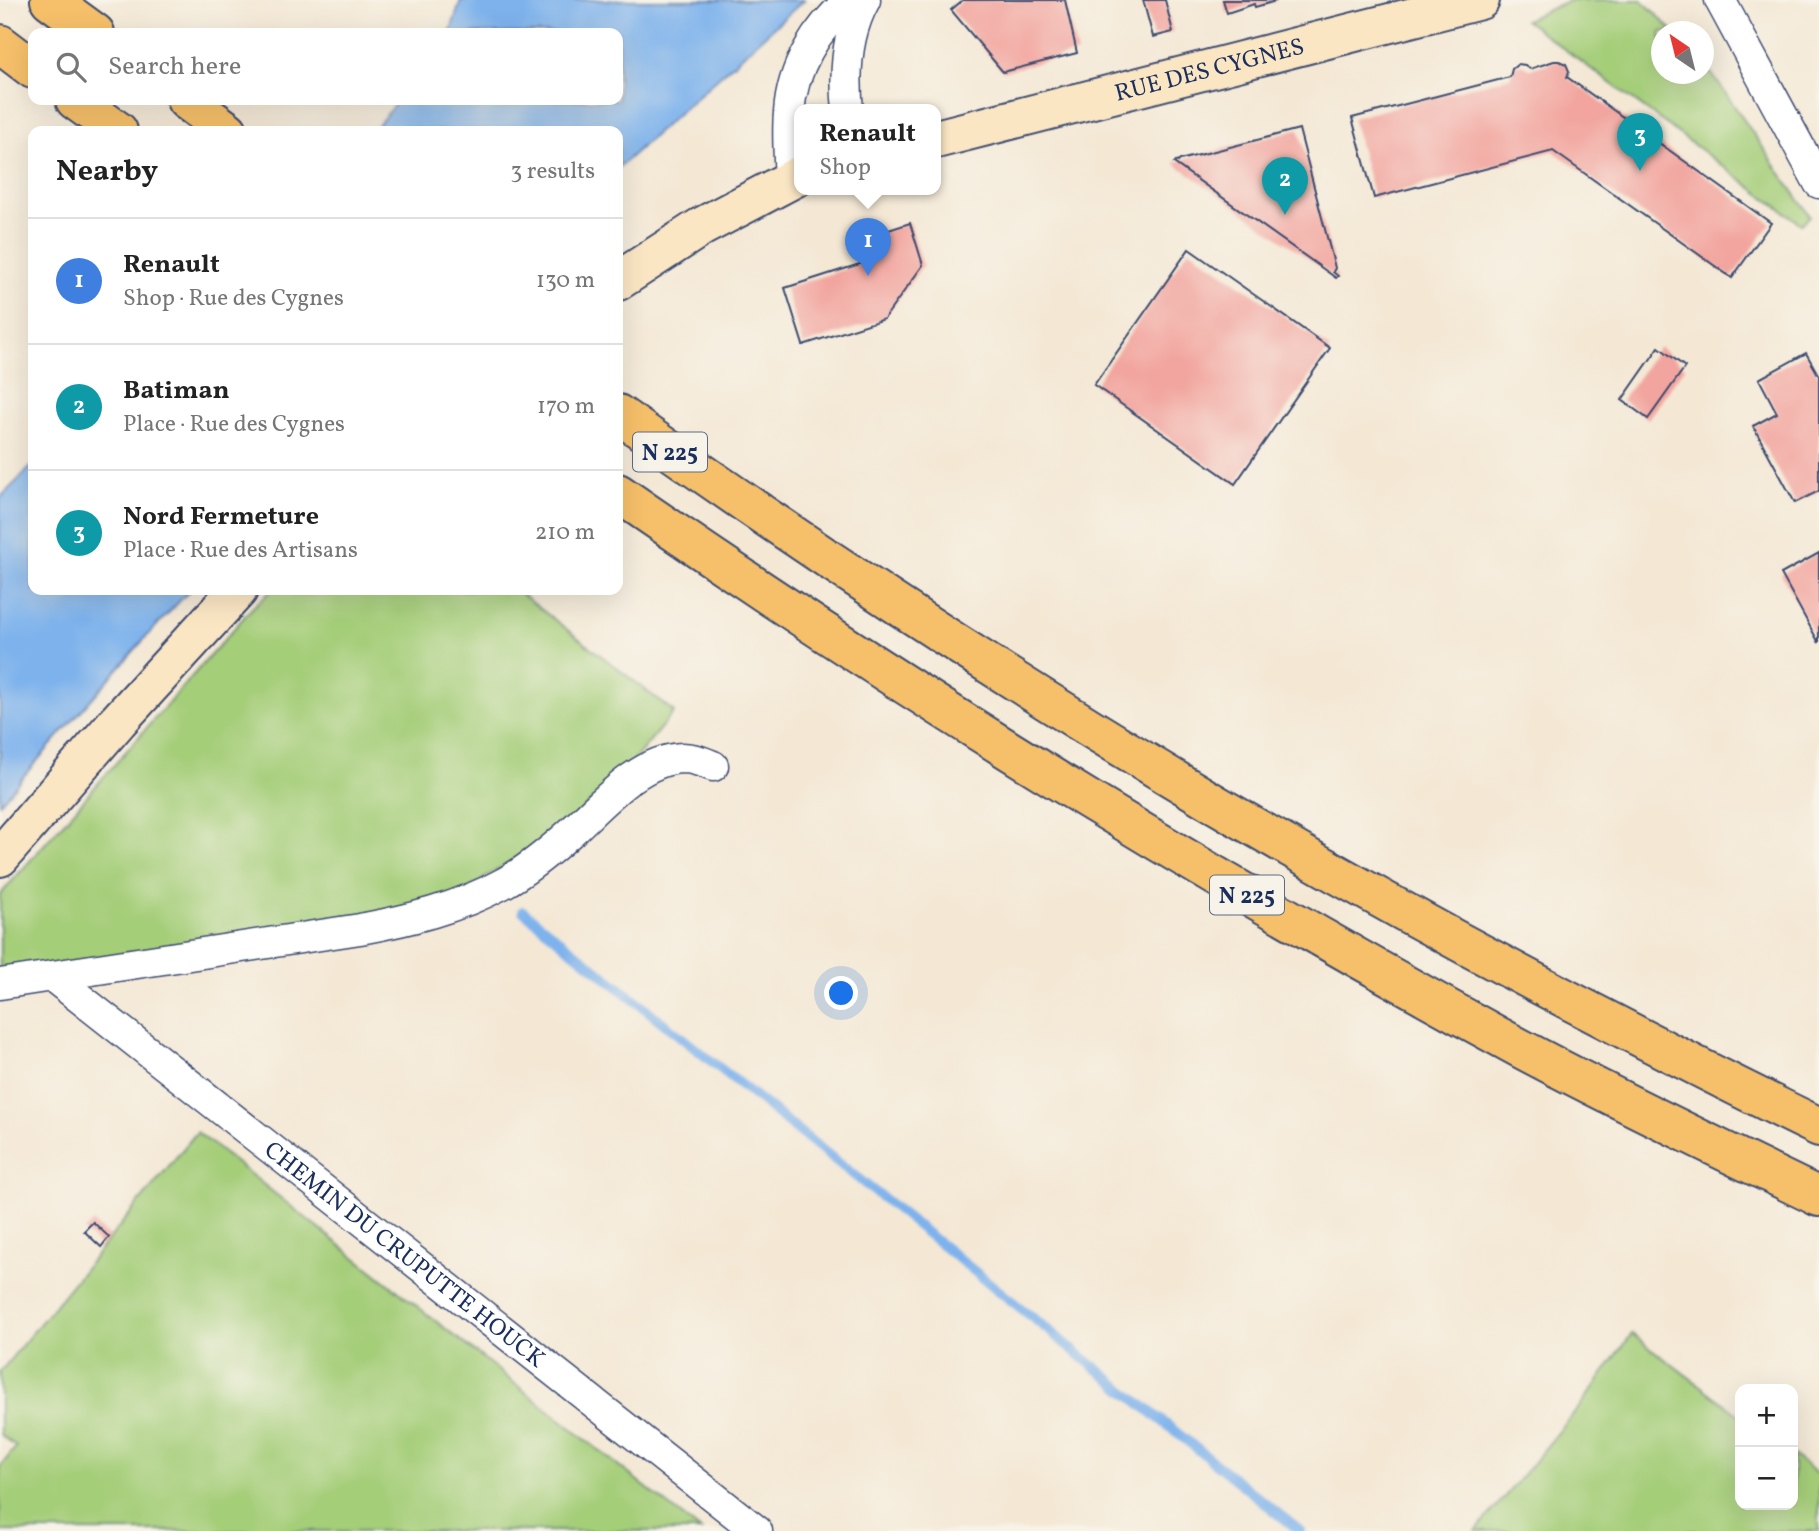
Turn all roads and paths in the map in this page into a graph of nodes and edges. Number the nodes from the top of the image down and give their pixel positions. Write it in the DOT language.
graph roads {
  1 [pos="50,0"];
  2 [pos="851,0"];
  3 [pos="865,0"];
  4 [pos="1480,0"];
  5 [pos="1720,0"];
  6 [pos="88,28"];
  7 [pos="0,44"];
  8 [pos="28,65"];
  9 [pos="848,104"];
  10 [pos="82,105"];
  11 [pos="111,126"];
  12 [pos="941,138"];
  13 [pos="794,166"];
  14 [pos="794,178"];
  15 [pos="1819,183"];
  16 [pos="623,278"];
  17 [pos="623,418"];
  18 [pos="623,496"];
  19 [pos="233,595"];
  20 [pos="713,765"];
  21 [pos="0,857"];
  22 [pos="53,977"];
  23 [pos="0,984"];
  24 [pos="1819,1127"];
  25 [pos="1819,1197"];
  26 [pos="757,1531"];
  1 -- 6 [label="highway"];
  2 -- 13 [label="street"];
  3 -- 9 [label="street"];
  4 -- 12 [label="main road, RUE DES CYGNES"];
  5 -- 15 [label="street"];
  7 -- 8 [label="highway"];
  10 -- 11 [label="highway"];
  14 -- 16 [label="main road"];
  17 -- 24 [label="highway, N 225"];
  18 -- 25 [label="highway, N 225"];
  19 -- 21 [label="main road"];
  20 -- 22 [label="street"];
  22 -- 23 [label="street"];
  22 -- 26 [label="street, CHEMIN DU CRUPUTTE HOUCK"];
}
